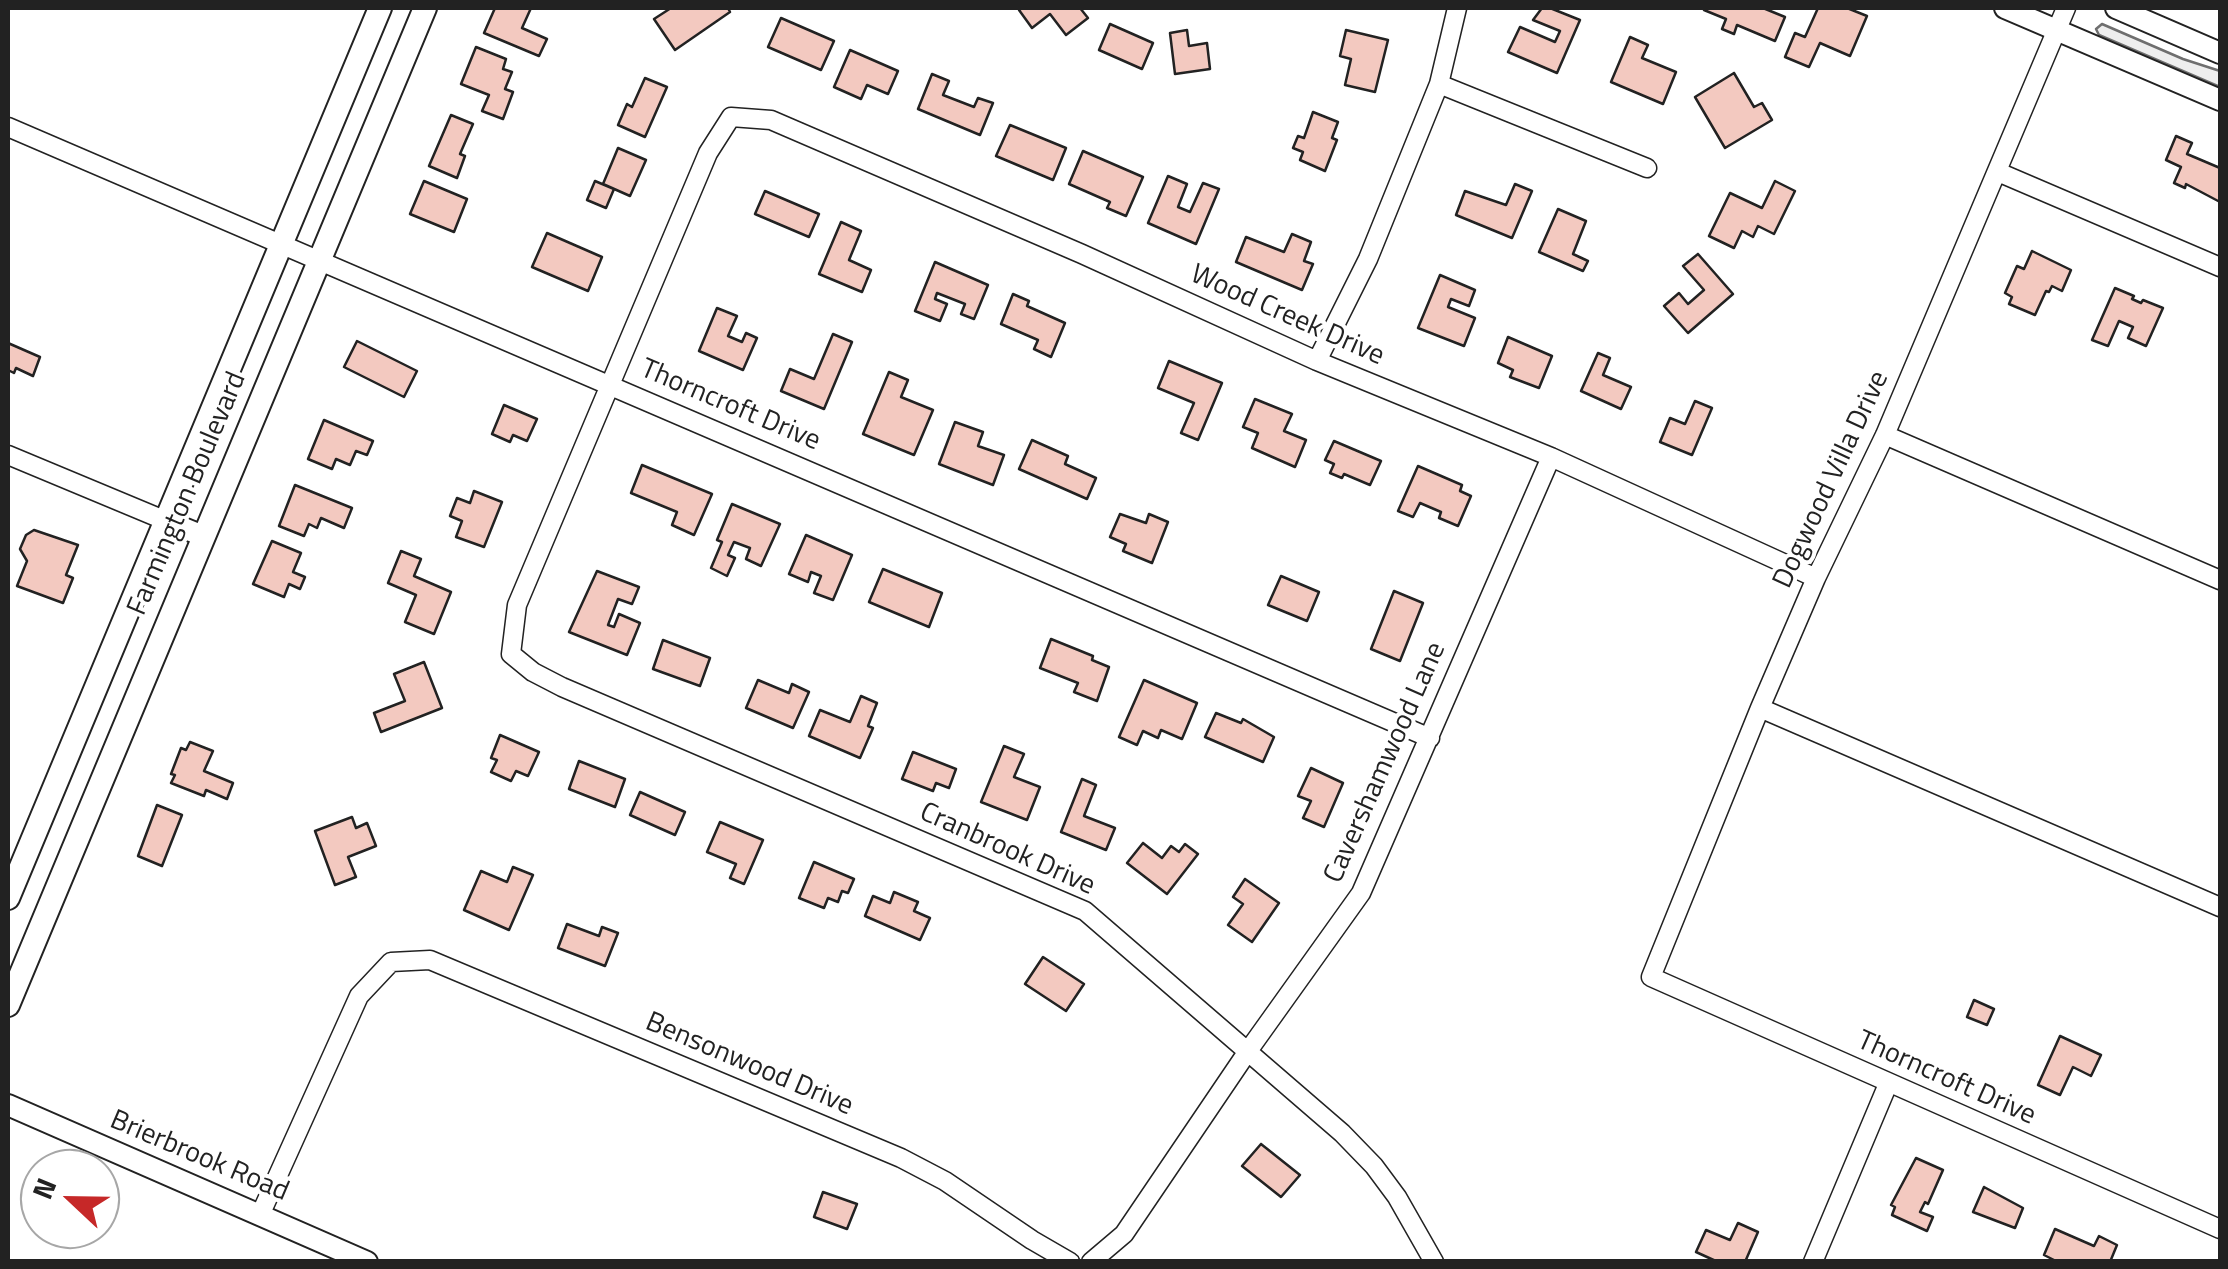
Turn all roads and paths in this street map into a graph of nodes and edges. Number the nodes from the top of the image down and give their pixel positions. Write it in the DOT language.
graph roads {
  1 [pos="380,8"];
  2 [pos="426,8"];
  3 [pos="1457,8"];
  4 [pos="2005,8"];
  5 [pos="2066,8"];
  6 [pos="2116,8"];
  7 [pos="2056,30"];
  8 [pos="2220,53"];
  9 [pos="1439,84"];
  10 [pos="2220,100"];
  11 [pos="8,126"];
  12 [pos="1647,168"];
  13 [pos="1998,172"];
  14 [pos="280,244"];
  15 [pos="319,260"];
  16 [pos="2220,267"];
  17 [pos="1317,361"];
  18 [pos="611,385"];
  19 [pos="1885,435"];
  20 [pos="8,455"];
  21 [pos="1550,457"];
  22 [pos="164,520"];
  23 [pos="203,536"];
  24 [pos="1816,578"];
  25 [pos="2220,580"];
  26 [pos="1760,708"];
  27 [pos="1430,738"];
  28 [pos="8,898"];
  29 [pos="2220,907"];
  30 [pos="1651,977"];
  31 [pos="8,1005"];
  32 [pos="1248,1051"];
  33 [pos="1888,1084"];
  34 [pos="8,1105"];
  35 [pos="261,1213"];
  36 [pos="2220,1229"];
  37 [pos="367,1262"];
  38 [pos="1070,1262"];
  39 [pos="1091,1262"];
  40 [pos="1434,1262"];
  41 [pos="1812,1262"];
  1 -- 14 [label="main road, Farmington Boulevard"];
  2 -- 15 [label="main road, Farmington Boulevard"];
  3 -- 9 [label="street"];
  4 -- 7 [label="street"];
  5 -- 7 [label="street, Dogwood Villa Drive"];
  6 -- 8 [label="street"];
  7 -- 10 [label="street"];
  7 -- 13 [label="street, Dogwood Villa Drive"];
  9 -- 12 [label="street"];
  9 -- 17 [label="street"];
  11 -- 14 [label="street, Thorncroft Drive"];
  13 -- 16 [label="street"];
  13 -- 19 [label="street, Dogwood Villa Drive"];
  14 -- 15 [label="street, Thorncroft Drive"];
  14 -- 22 [label="main road, Farmington Boulevard"];
  15 -- 18 [label="street, Thorncroft Drive"];
  15 -- 23 [label="main road, Farmington Boulevard"];
  17 -- 18 [label="street, Wood Creek Drive"];
  17 -- 21 [label="street, Wood Creek Drive"];
  18 -- 27 [label="street, Thorncroft Drive"];
  18 -- 32 [label="street, Cranbrook Drive"];
  19 -- 24 [label="street, Dogwood Villa Drive"];
  19 -- 25 [label="street"];
  20 -- 22 [label="street"];
  21 -- 24 [label="street, Wood Creek Drive"];
  21 -- 27 [label="street, Cavershamwood Lane"];
  22 -- 23 [label="street"];
  22 -- 28 [label="main road, Farmington Boulevard"];
  23 -- 31 [label="main road, Farmington Boulevard"];
  24 -- 26 [label="street, Dogwood Villa Drive"];
  26 -- 29 [label="street"];
  26 -- 30 [label="street, Dogwood Villa Drive"];
  27 -- 32 [label="street, Cavershamwood Lane"];
  30 -- 33 [label="street, Thorncroft Drive"];
  32 -- 39 [label="street, Cavershamwood Lane"];
  32 -- 40 [label="street, Cranbrook Drive"];
  33 -- 36 [label="street, Thorncroft Drive"];
  33 -- 41 [label="street"];
  34 -- 35 [label="street, Brierbrook Road"];
  35 -- 37 [label="street, Brierbrook Road"];
  35 -- 38 [label="street, Bensonwood Drive"];
}
